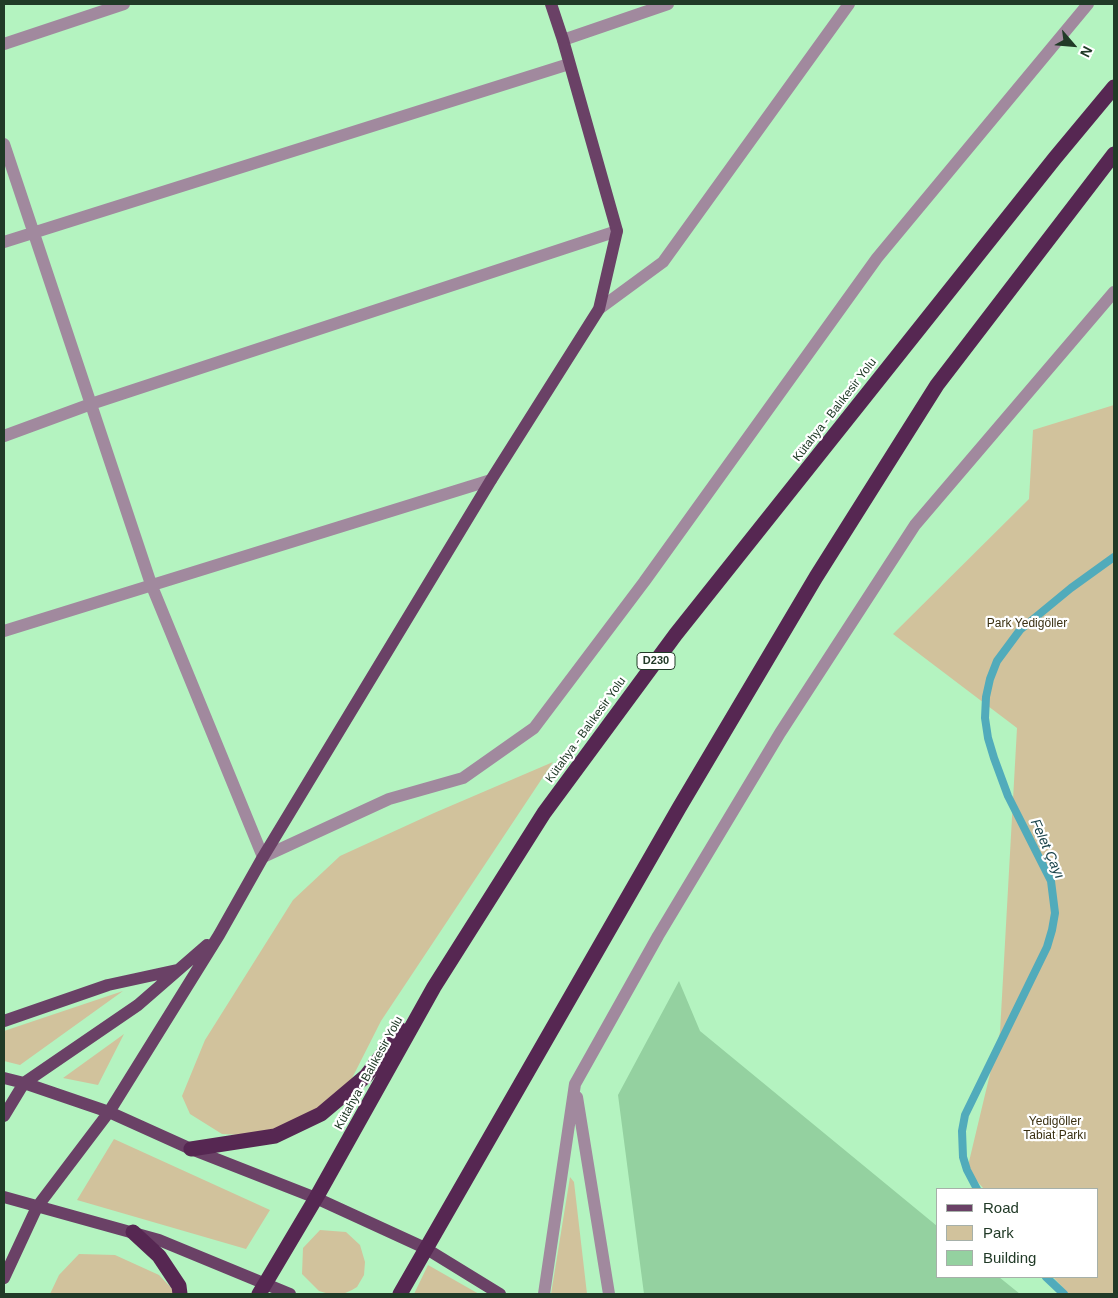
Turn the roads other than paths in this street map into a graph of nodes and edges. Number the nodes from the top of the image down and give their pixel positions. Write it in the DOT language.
graph roads {
  1 [pos="124,4"];
  2 [pos="551,4"];
  3 [pos="668,4"];
  4 [pos="849,4"];
  5 [pos="1088,4"];
  6 [pos="563,40"];
  7 [pos="4,44"];
  8 [pos="569,64"];
  9 [pos="1114,87"];
  10 [pos="4,144"];
  11 [pos="1114,154"];
  12 [pos="617,231"];
  13 [pos="33,232"];
  14 [pos="4,242"];
  15 [pos="1114,292"];
  16 [pos="599,310"];
  17 [pos="91,404"];
  18 [pos="4,436"];
  19 [pos="492,480"];
  20 [pos="151,584"];
  21 [pos="4,631"];
  22 [pos="263,856"];
  23 [pos="219,935"];
  24 [pos="180,970"];
  25 [pos="434,987"];
  26 [pos="4,1021"];
  27 [pos="4,1078"];
  28 [pos="24,1083"];
  29 [pos="575,1084"];
  30 [pos="108,1112"];
  31 [pos="4,1116"];
  32 [pos="191,1149"];
  33 [pos="4,1197"];
  34 [pos="316,1198"];
  35 [pos="37,1207"];
  36 [pos="133,1232"];
  37 [pos="425,1248"];
  38 [pos="4,1278"];
  39 [pos="263,1289"];
  40 [pos="180,1294"];
  41 [pos="290,1294"];
  42 [pos="400,1294"];
  43 [pos="500,1294"];
  44 [pos="544,1294"];
  45 [pos="609,1294"];
  1 -- 7 [label="street"];
  2 -- 6 [label="main road"];
  3 -- 6 [label="street"];
  4 -- 16 [label="street"];
  5 -- 22 [label="street"];
  6 -- 8 [label="main road"];
  8 -- 12 [label="main road"];
  8 -- 13 [label="street"];
  9 -- 25 [label="highway, Kütahya - Balıkesir Yolu / D230"];
  10 -- 13 [label="street"];
  11 -- 37 [label="highway"];
  12 -- 16 [label="main road"];
  12 -- 17 [label="street"];
  13 -- 14 [label="street"];
  13 -- 17 [label="street"];
  15 -- 29 [label="street"];
  16 -- 19 [label="main road"];
  17 -- 18 [label="street"];
  17 -- 20 [label="street"];
  19 -- 20 [label="street"];
  19 -- 22 [label="main road"];
  20 -- 21 [label="street"];
  20 -- 22 [label="street"];
  22 -- 23 [label="main road"];
  23 -- 24 [label="main road"];
  23 -- 30 [label="main road"];
  24 -- 26 [label="main road"];
  24 -- 28 [label="main road"];
  25 -- 32 [label="highway"];
  25 -- 34 [label="highway, Kütahya - Balıkesir Yolu / D230"];
  27 -- 28 [label="main road"];
  28 -- 30 [label="main road"];
  28 -- 31 [label="main road"];
  29 -- 44 [label="street"];
  29 -- 45 [label="street"];
  30 -- 32 [label="main road"];
  30 -- 35 [label="main road"];
  32 -- 34 [label="main road"];
  33 -- 35 [label="main road"];
  34 -- 37 [label="main road"];
  34 -- 39 [label="highway, Kütahya - Balıkesir Yolu / D230"];
  35 -- 36 [label="main road"];
  35 -- 38 [label="main road"];
  36 -- 39 [label="main road"];
  36 -- 40 [label="highway"];
  37 -- 42 [label="highway"];
  37 -- 43 [label="main road"];
  39 -- 41 [label="main road"];
}
